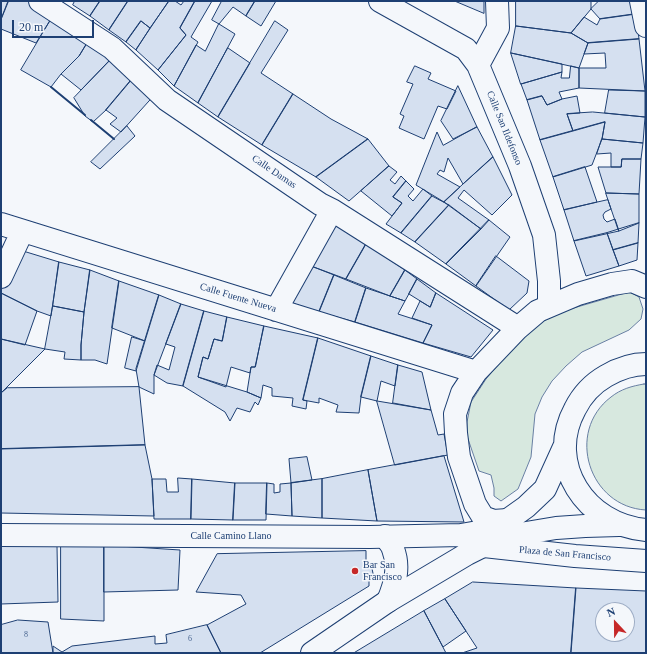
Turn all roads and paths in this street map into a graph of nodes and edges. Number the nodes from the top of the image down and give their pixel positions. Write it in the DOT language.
graph roads {
  1 [pos="40,1"];
  2 [pos="380,1"];
  3 [pos="497,1"];
  4 [pos="641,1"];
  5 [pos="646,26"];
  6 [pos="478,65"];
  7 [pos="332,210"];
  8 [pos="1,224"];
  9 [pos="22,232"];
  10 [pos="1,277"];
  11 [pos="646,287"];
  12 [pos="549,306"];
  13 [pos="276,310"];
  14 [pos="518,328"];
  15 [pos="645,361"];
  16 [pos="476,372"];
  17 [pos="565,444"];
  18 [pos="619,525"];
  19 [pos="646,530"];
  20 [pos="484,531"];
  21 [pos="461,535"];
  22 [pos="1,536"];
  23 [pos="385,536"];
  24 [pos="646,561"];
  25 [pos="388,601"];
  26 [pos="334,647"];
  27 [pos="312,653"];
  1 -- 7 [label="street, Calle Damas"];
  2 -- 6 [label="street, Calle San Ildefonso"];
  3 -- 6 [label="street"];
  4 -- 5 [label="street"];
  6 -- 12 [label="street, Calle San Ildefonso"];
  7 -- 13 [label="street"];
  7 -- 14 [label="street, Calle Damas"];
  8 -- 9 [label="street, Calle Fuente Nueva"];
  9 -- 10 [label="street"];
  9 -- 13 [label="street, Calle Fuente Nueva"];
  11 -- 12 [label="street"];
  12 -- 14 [label="street"];
  13 -- 16 [label="street, Calle Fuente Nueva"];
  14 -- 16 [label="street"];
  15 -- 17 [label="street, Plaza de San Francisco"];
  16 -- 20 [label="street"];
  17 -- 18 [label="street, Plaza de San Francisco"];
  17 -- 20 [label="street, Plaza de San Francisco"];
  18 -- 19 [label="street, Plaza de San Francisco"];
  18 -- 20 [label="street"];
  20 -- 21 [label="street, Plaza de San Francisco"];
  20 -- 24 [label="street, Plaza de San Francisco"];
  20 -- 25 [label="street"];
  21 -- 23 [label="street, Calle Camino Llano"];
  22 -- 23 [label="street, Calle Camino Llano"];
  23 -- 25 [label="street"];
  25 -- 26 [label="street"];
  26 -- 27 [label="street"];
}
